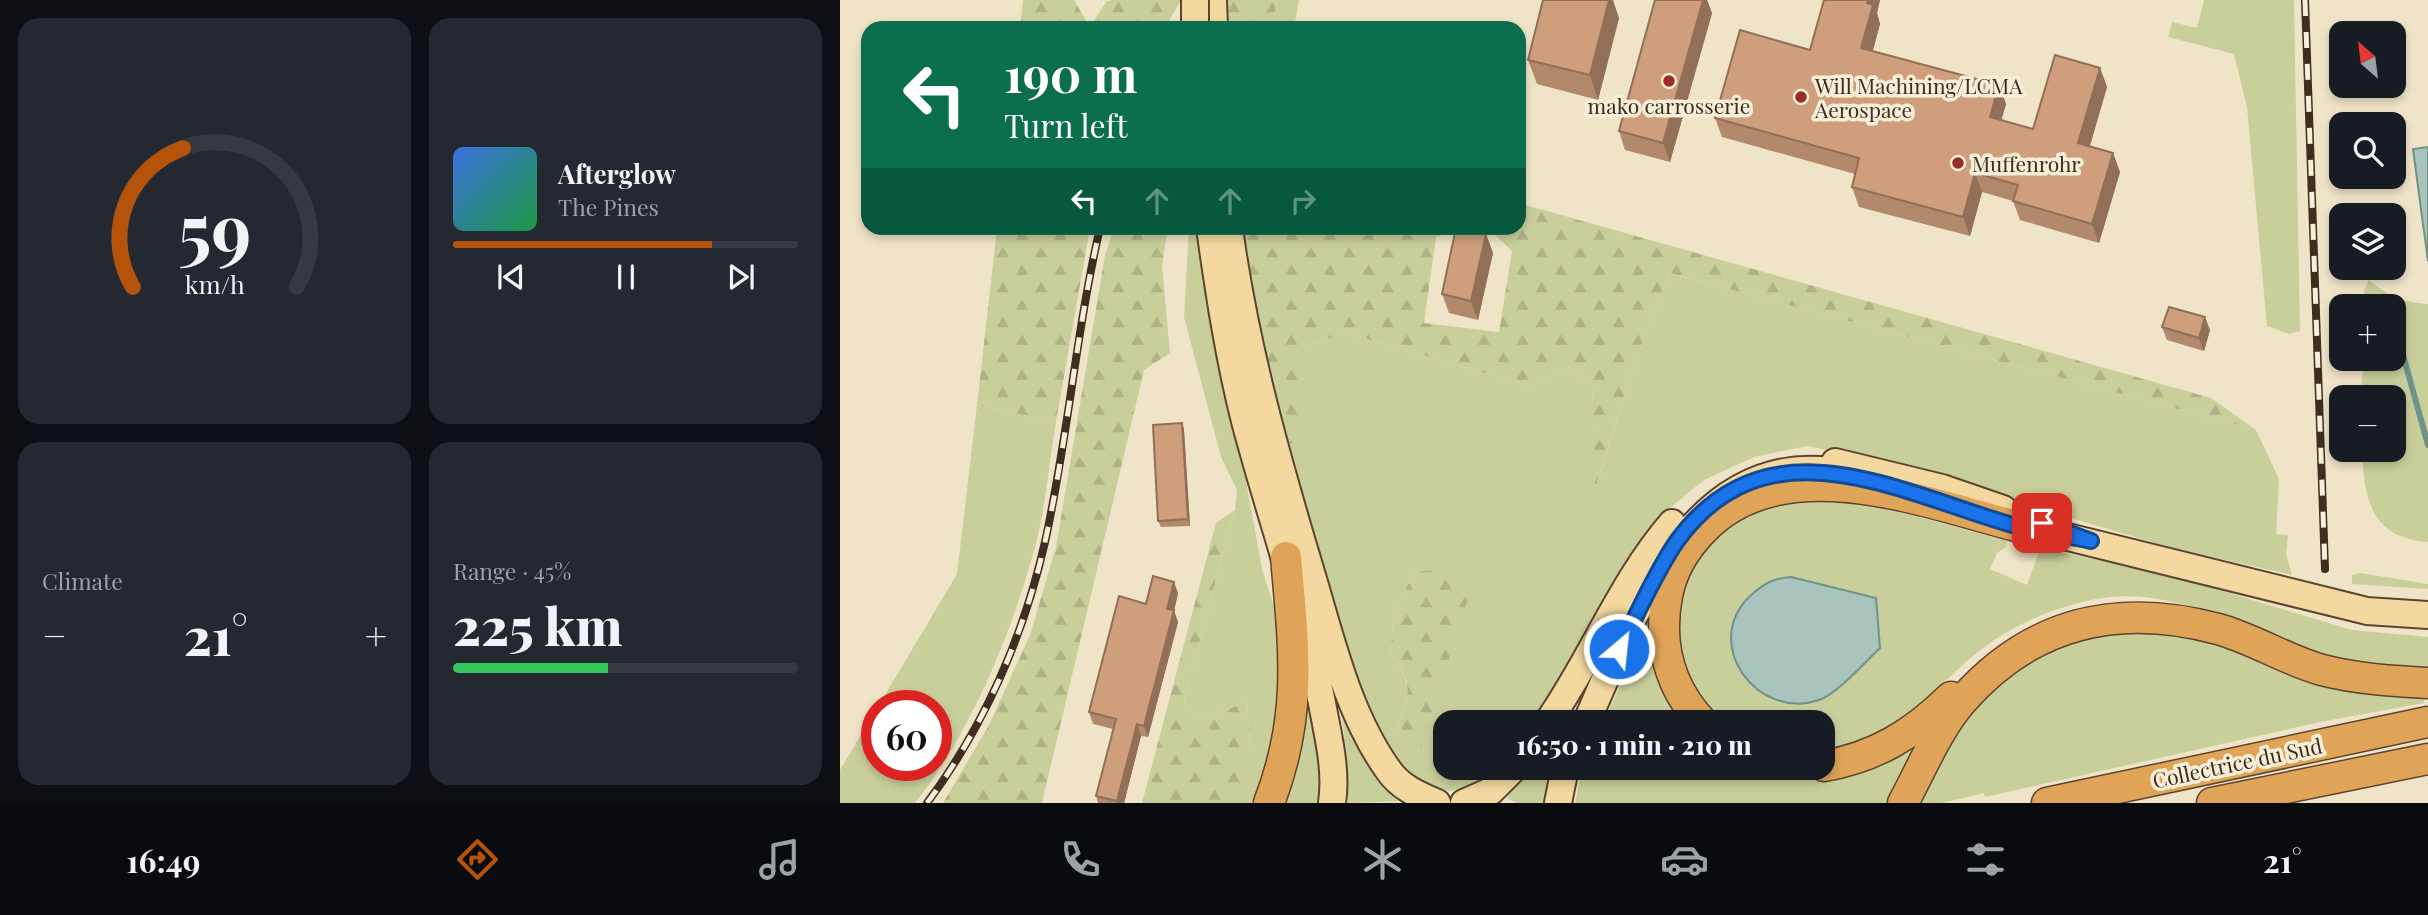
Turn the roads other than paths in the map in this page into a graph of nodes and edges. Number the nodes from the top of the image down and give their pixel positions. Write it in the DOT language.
graph roads {
  1 [pos="1195,0"];
  2 [pos="1213,0"];
  3 [pos="1195,21"];
  4 [pos="1214,21"];
  5 [pos="1211,235"];
  6 [pos="1230,235"];
  7 [pos="2024,528"];
  8 [pos="2091,541"];
  9 [pos="1286,557"];
  10 [pos="2428,615"];
  11 [pos="2221,630"];
  12 [pos="2428,683"];
  13 [pos="1556,710"];
  14 [pos="1592,710"];
  15 [pos="1690,710"];
  16 [pos="2428,722"];
  17 [pos="2428,760"];
  18 [pos="1835,764"];
  19 [pos="2428,769"];
  20 [pos="1502,780"];
  21 [pos="1563,780"];
  22 [pos="1269,803"];
  23 [pos="1332,803"];
  24 [pos="1437,803"];
  25 [pos="1464,803"];
  26 [pos="1558,803"];
  27 [pos="1903,803"];
  28 [pos="2047,803"];
  29 [pos="2211,803"];
  30 [pos="2306,803"];
  1 -- 3 [label="main road, bridge"];
  2 -- 4 [label="main road"];
  5 -- 9 [label="main road"];
  6 -- 24 [label="main road"];
  7 -- 8 [label="main road"];
  7 -- 14 [label="main road"];
  7 -- 15 [label="highway"];
  8 -- 10 [label="main road"];
  8 -- 13 [label="main road"];
  9 -- 22 [label="highway"];
  9 -- 23 [label="main road"];
  11 -- 12 [label="highway"];
  11 -- 18 [label="highway"];
  11 -- 27 [label="highway"];
  16 -- 28 [label="highway, Collectrice du Sud"];
  17 -- 29 [label="highway, Collectrice du Sud"];
  19 -- 30 [label="highway"];
  20 -- 25 [label="main road"];
  21 -- 26 [label="main road"];
}
